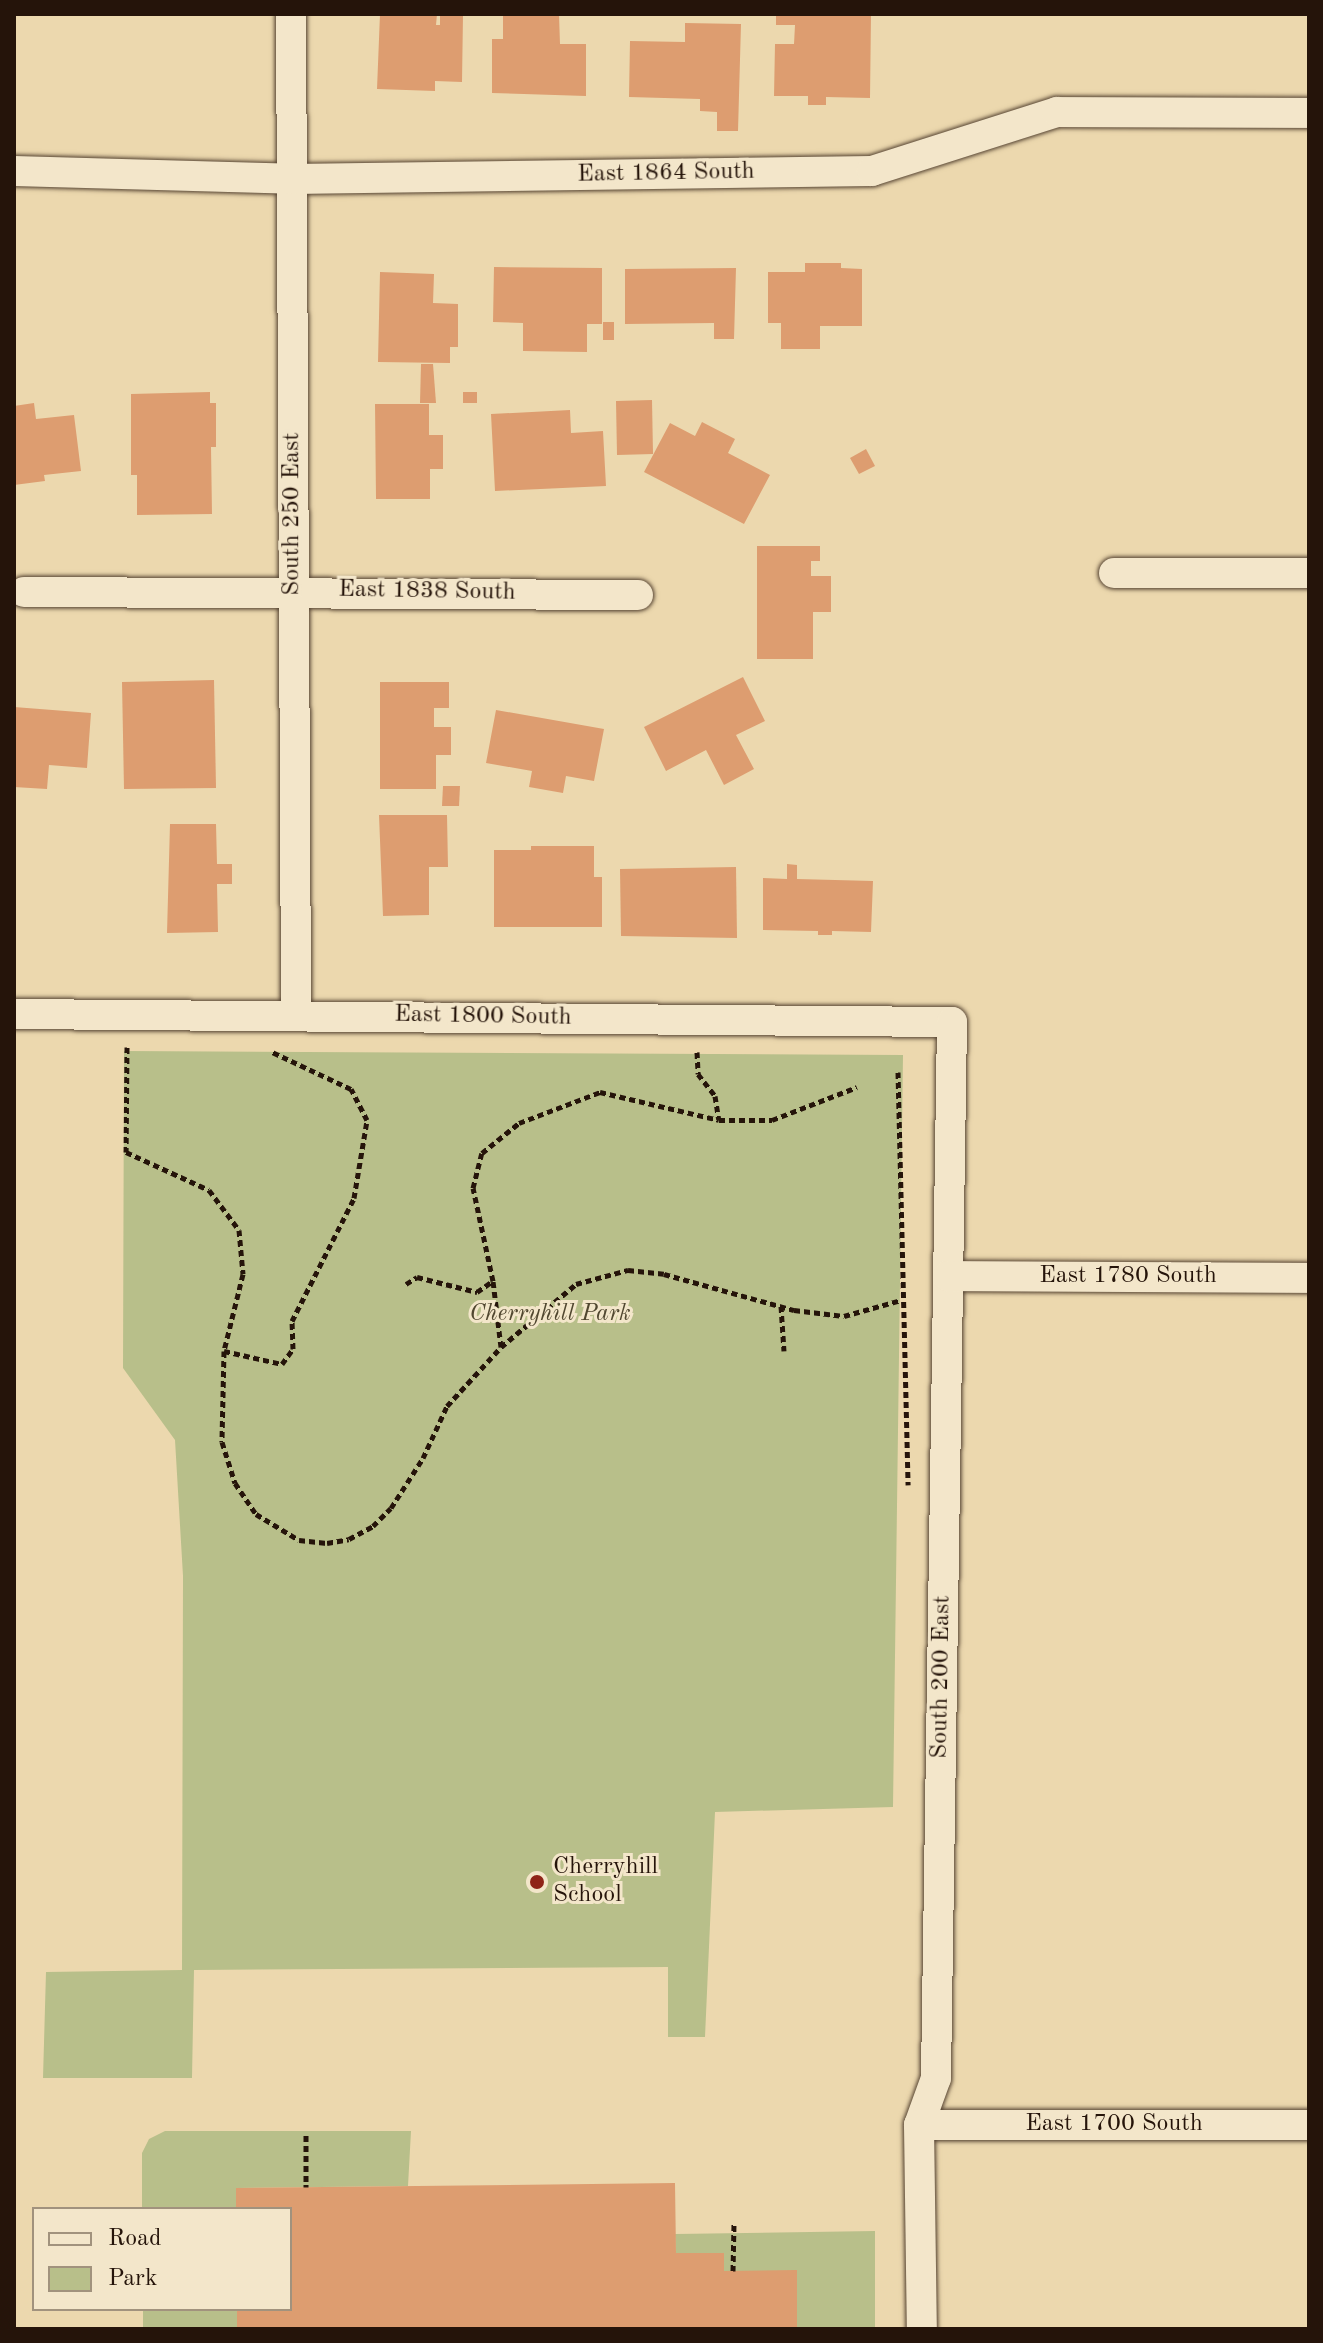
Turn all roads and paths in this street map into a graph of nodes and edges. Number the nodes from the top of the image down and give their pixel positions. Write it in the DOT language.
graph roads {
  1 [pos="291,14"];
  2 [pos="1309,113"];
  3 [pos="14,171"];
  4 [pos="292,179"];
  5 [pos="1114,573"];
  6 [pos="1309,573"];
  7 [pos="24,592"];
  8 [pos="293,592"];
  9 [pos="638,595"];
  10 [pos="14,1014"];
  11 [pos="296,1014"];
  12 [pos="952,1022"];
  13 [pos="127,1044"];
  14 [pos="267,1045"];
  15 [pos="697,1050"];
  16 [pos="898,1072"];
  17 [pos="857,1087"];
  18 [pos="719,1120"];
  19 [pos="948,1276"];
  20 [pos="1309,1278"];
  21 [pos="493,1281"];
  22 [pos="406,1284"];
  23 [pos="901,1300"];
  24 [pos="781,1306"];
  25 [pos="501,1347"];
  26 [pos="224,1351"];
  27 [pos="784,1351"];
  28 [pos="908,1485"];
  29 [pos="919,2125"];
  30 [pos="1309,2125"];
  31 [pos="306,2135"];
  32 [pos="306,2187"];
  33 [pos="734,2224"];
  34 [pos="733,2271"];
  35 [pos="922,2329"];
  1 -- 4 [label="street, South 250 East"];
  2 -- 4 [label="street, East 1864 South"];
  3 -- 4 [label="street, East 1864 South"];
  4 -- 8 [label="street, South 250 East"];
  5 -- 6 [label="street"];
  7 -- 8 [label="street, East 1838 South"];
  8 -- 9 [label="street, East 1838 South"];
  8 -- 11 [label="street, South 250 East"];
  10 -- 11 [label="street, East 1800 South"];
  11 -- 12 [label="street, East 1800 South"];
  12 -- 19 [label="street, South 200 East"];
  13 -- 26 [label="path"];
  14 -- 26 [label="path"];
  15 -- 18 [label="path"];
  16 -- 23 [label="path"];
  17 -- 18 [label="path"];
  18 -- 21 [label="path"];
  19 -- 20 [label="street, East 1780 South"];
  19 -- 29 [label="street, South 200 East"];
  21 -- 22 [label="path"];
  21 -- 25 [label="path"];
  23 -- 24 [label="path"];
  23 -- 28 [label="path"];
  24 -- 25 [label="path"];
  24 -- 27 [label="path"];
  25 -- 26 [label="path"];
  29 -- 30 [label="street, East 1700 South"];
  29 -- 35 [label="street, South 200 East"];
  31 -- 32 [label="path"];
  33 -- 34 [label="path"];
}
